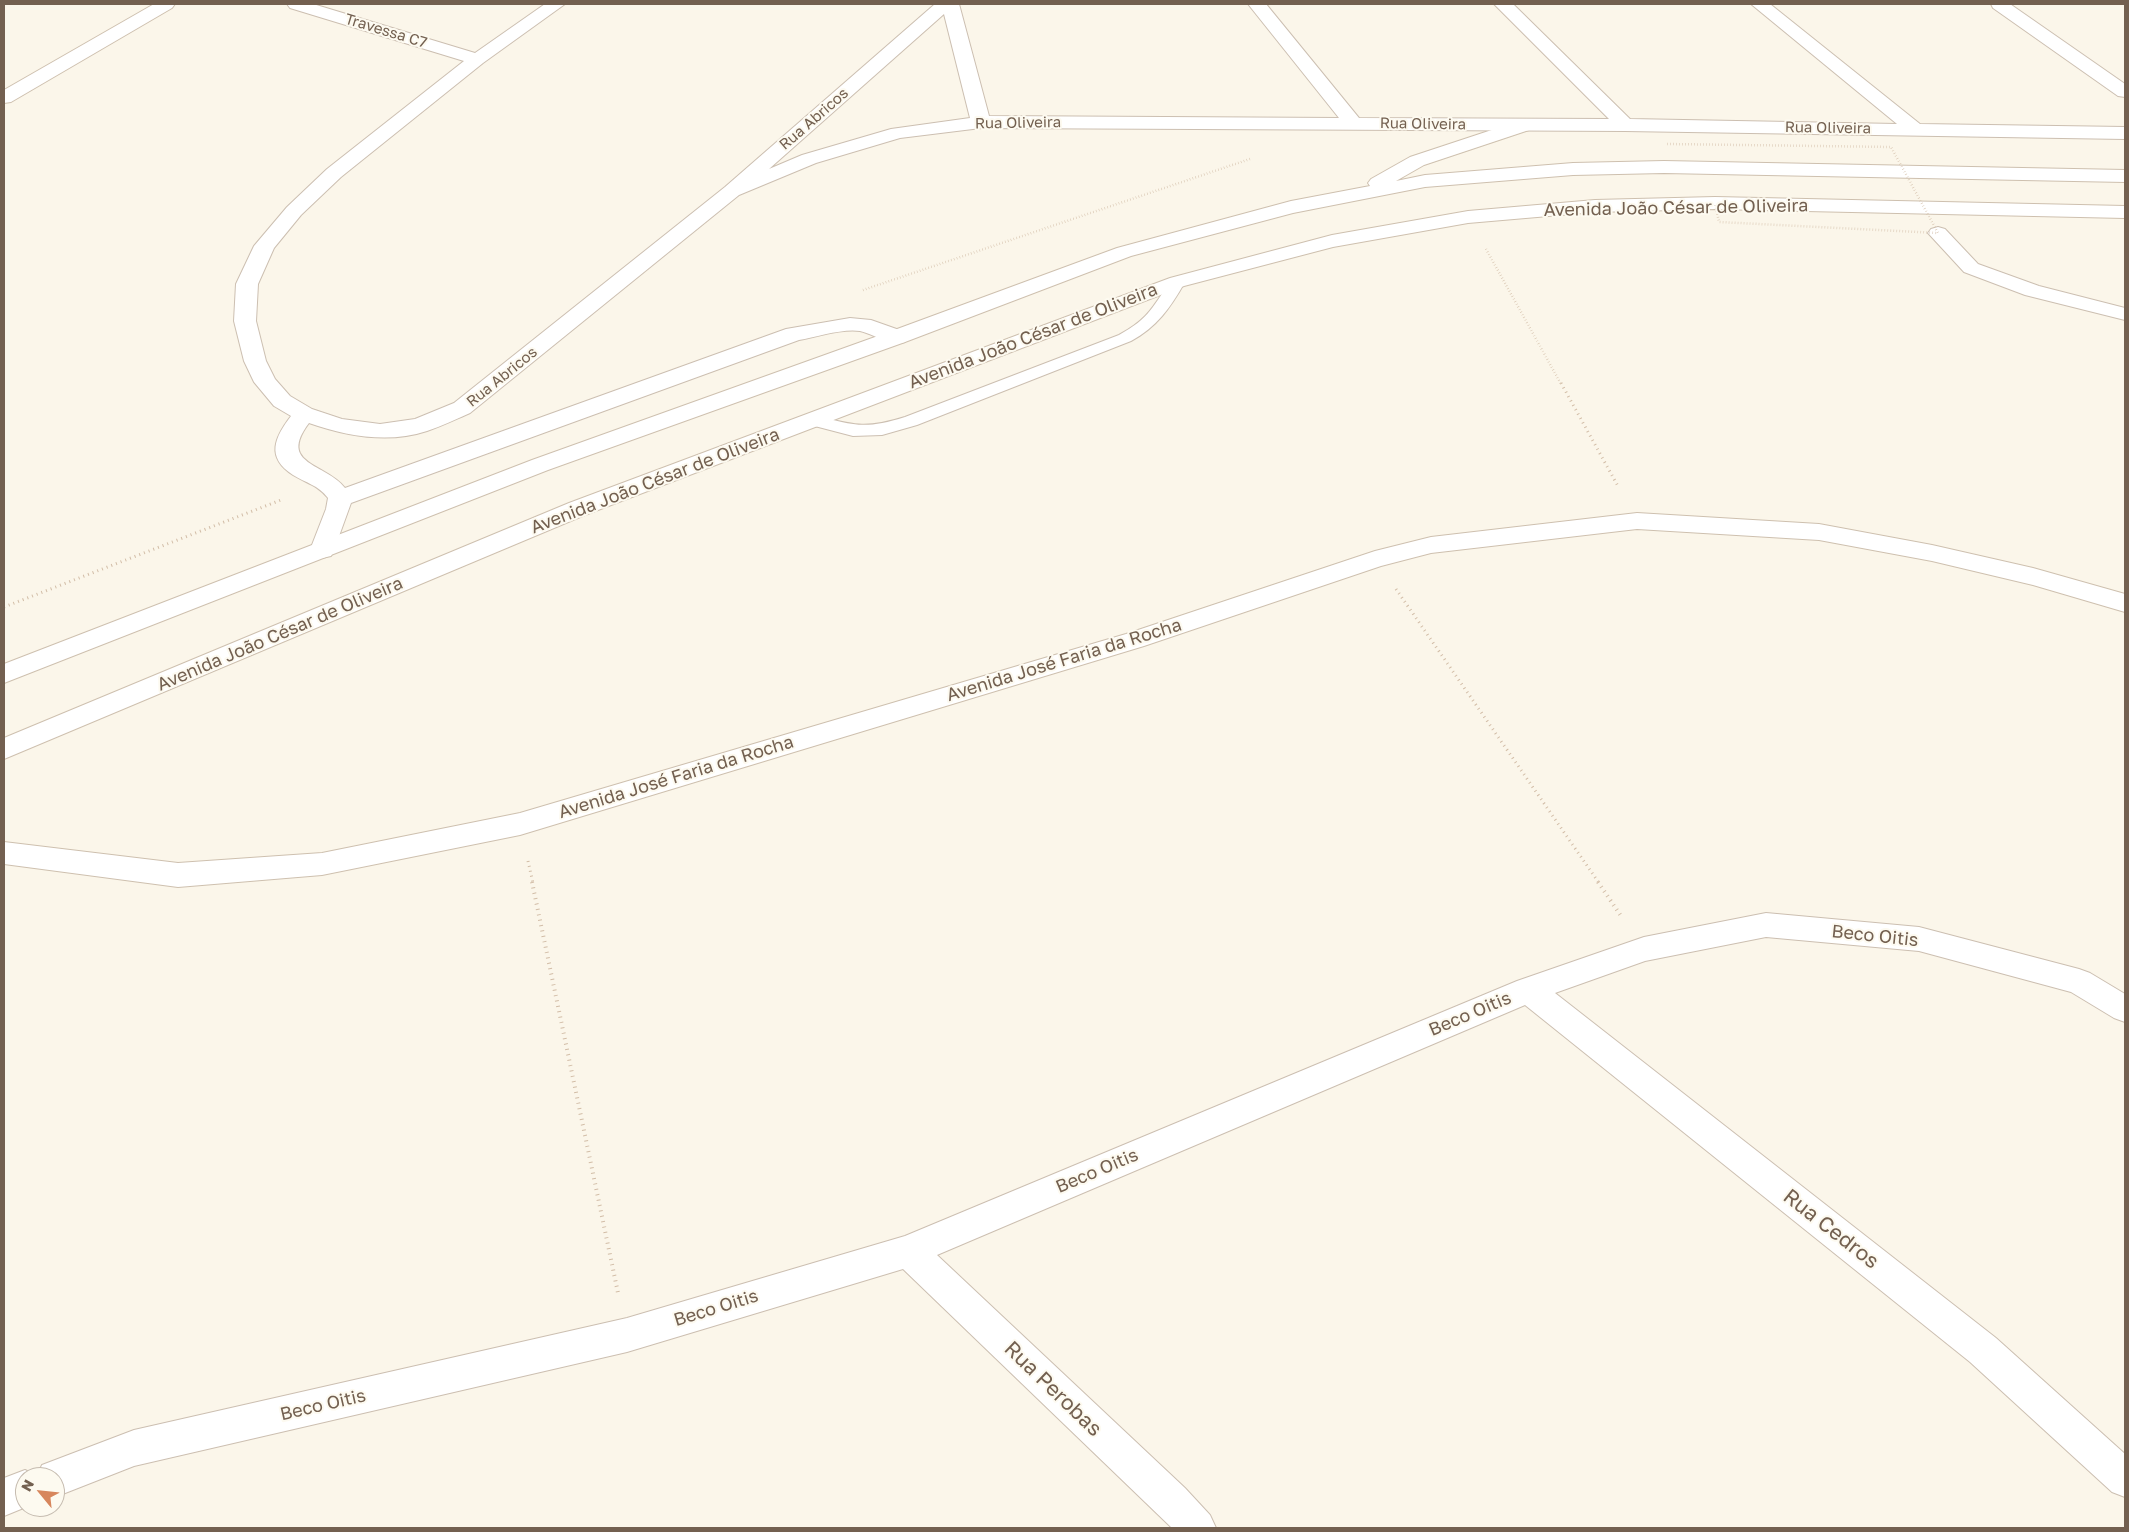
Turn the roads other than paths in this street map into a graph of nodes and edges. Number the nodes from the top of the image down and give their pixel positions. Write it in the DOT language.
graph roads {
  1 [pos="166,4"];
  2 [pos="296,4"];
  3 [pos="556,4"];
  4 [pos="946,4"];
  5 [pos="950,4"];
  6 [pos="1256,4"];
  7 [pos="1503,4"];
  8 [pos="1760,4"];
  9 [pos="1999,4"];
  10 [pos="477,59"];
  11 [pos="2125,92"];
  12 [pos="4,98"];
  13 [pos="981,122"];
  14 [pos="1353,123"];
  15 [pos="1525,125"];
  16 [pos="1624,125"];
  17 [pos="1916,130"];
  18 [pos="2125,133"];
  19 [pos="2125,176"];
  20 [pos="732,191"];
  21 [pos="1360,194"];
  22 [pos="2125,212"];
  23 [pos="1938,233"];
  24 [pos="1177,282"];
  25 [pos="2125,314"];
  26 [pos="897,337"];
  27 [pos="304,414"];
  28 [pos="812,420"];
  29 [pos="340,498"];
  30 [pos="322,550"];
  31 [pos="2125,604"];
  32 [pos="4,674"];
  33 [pos="4,749"];
  34 [pos="4,853"];
  35 [pos="1528,990"];
  36 [pos="2125,1009"];
  37 [pos="908,1250"];
  38 [pos="65,1474"];
  39 [pos="2125,1479"];
  40 [pos="1197,1528"];
  1 -- 12 [label="street"];
  2 -- 10 [label="street, Travessa C7"];
  3 -- 10 [label="street, Rua Abricos"];
  4 -- 20 [label="street, Rua Abricos"];
  5 -- 13 [label="street"];
  6 -- 14 [label="street"];
  7 -- 16 [label="street"];
  8 -- 17 [label="street"];
  9 -- 11 [label="street"];
  10 -- 27 [label="street, Rua Abricos"];
  13 -- 14 [label="street, Rua Oliveira"];
  13 -- 20 [label="street, Rua Oliveira"];
  14 -- 15 [label="street, Rua Oliveira"];
  15 -- 16 [label="street, Rua Oliveira"];
  15 -- 21 [label="street"];
  16 -- 17 [label="street, Rua Oliveira"];
  17 -- 18 [label="street, Rua Oliveira"];
  19 -- 21 [label="street, Avenida João César de Oliveira"];
  20 -- 27 [label="street, Rua Abricos"];
  21 -- 26 [label="street, Avenida João César de Oliveira"];
  22 -- 24 [label="street, Avenida João César de Oliveira"];
  23 -- 25 [label="street"];
  24 -- 28 [label="street, Avenida João César de Oliveira"];
  24 -- 28 [label="lane"];
  26 -- 29 [label="street"];
  26 -- 30 [label="street, Avenida João César de Oliveira"];
  27 -- 29 [label="street"];
  28 -- 33 [label="street, Avenida João César de Oliveira"];
  29 -- 30 [label="street"];
  30 -- 32 [label="street, Avenida João César de Oliveira"];
  31 -- 34 [label="street, Avenida José Faria da Rocha"];
  35 -- 36 [label="street, Beco Oitis"];
  35 -- 37 [label="street, Beco Oitis"];
  35 -- 39 [label="street, Rua Cedros"];
  37 -- 38 [label="street, Beco Oitis"];
  37 -- 40 [label="street, Rua Perobas"];
}
